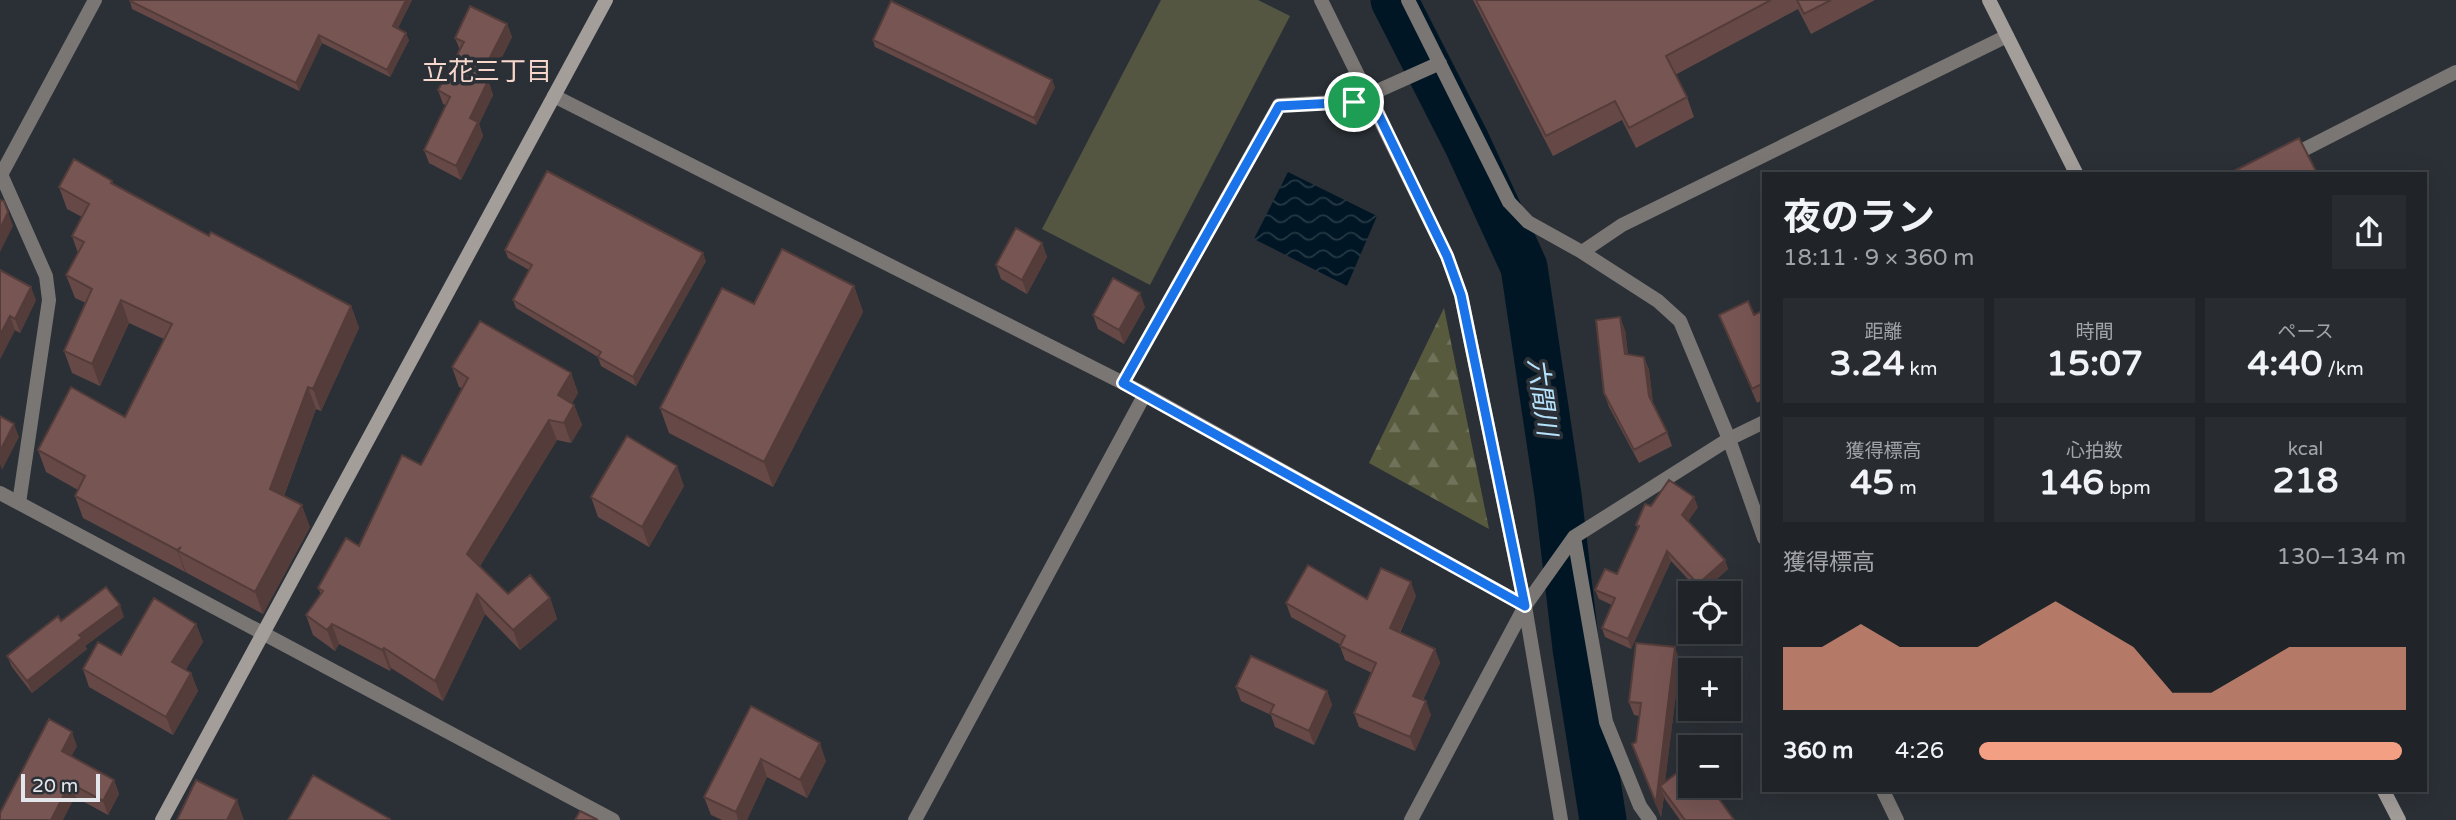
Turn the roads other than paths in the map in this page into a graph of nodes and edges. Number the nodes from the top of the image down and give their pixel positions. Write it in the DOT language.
graph roads {
  1 [pos="95,0"];
  2 [pos="606,0"];
  3 [pos="1321,0"];
  4 [pos="1408,0"];
  5 [pos="1989,0"];
  6 [pos="2007,36"];
  7 [pos="1440,63"];
  8 [pos="2456,72"];
  9 [pos="1369,95"];
  10 [pos="554,96"];
  11 [pos="2075,172"];
  12 [pos="2260,172"];
  13 [pos="1,173"];
  14 [pos="1582,251"];
  15 [pos="1123,383"];
  16 [pos="1145,394"];
  17 [pos="1762,423"];
  18 [pos="1729,439"];
  19 [pos="0,493"];
  20 [pos="19,503"];
  21 [pos="1762,532"];
  22 [pos="1574,537"];
  23 [pos="1525,606"];
  24 [pos="264,635"];
  25 [pos="1883,792"];
  26 [pos="2385,792"];
  27 [pos="162,820"];
  28 [pos="613,820"];
  29 [pos="915,820"];
  30 [pos="1411,820"];
  31 [pos="1562,820"];
  32 [pos="1650,820"];
  33 [pos="1897,820"];
  34 [pos="2399,820"];
  1 -- 13 [label="street"];
  2 -- 10 [label="street"];
  3 -- 9 [label="street"];
  4 -- 7 [label="street"];
  5 -- 6 [label="street"];
  6 -- 11 [label="street"];
  6 -- 14 [label="street"];
  7 -- 9 [label="street"];
  7 -- 14 [label="street"];
  8 -- 12 [label="street"];
  9 -- 15 [label="street"];
  9 -- 23 [label="street"];
  10 -- 15 [label="street"];
  10 -- 24 [label="street"];
  13 -- 20 [label="street"];
  14 -- 18 [label="street"];
  15 -- 16 [label="street"];
  16 -- 23 [label="street"];
  16 -- 29 [label="street"];
  17 -- 18 [label="street"];
  18 -- 21 [label="street"];
  18 -- 22 [label="street"];
  19 -- 20 [label="street"];
  20 -- 24 [label="street"];
  22 -- 23 [label="street"];
  22 -- 32 [label="street"];
  23 -- 30 [label="street"];
  23 -- 31 [label="street"];
  24 -- 27 [label="street"];
  24 -- 28 [label="street"];
  25 -- 33 [label="street"];
  26 -- 34 [label="street"];
}
